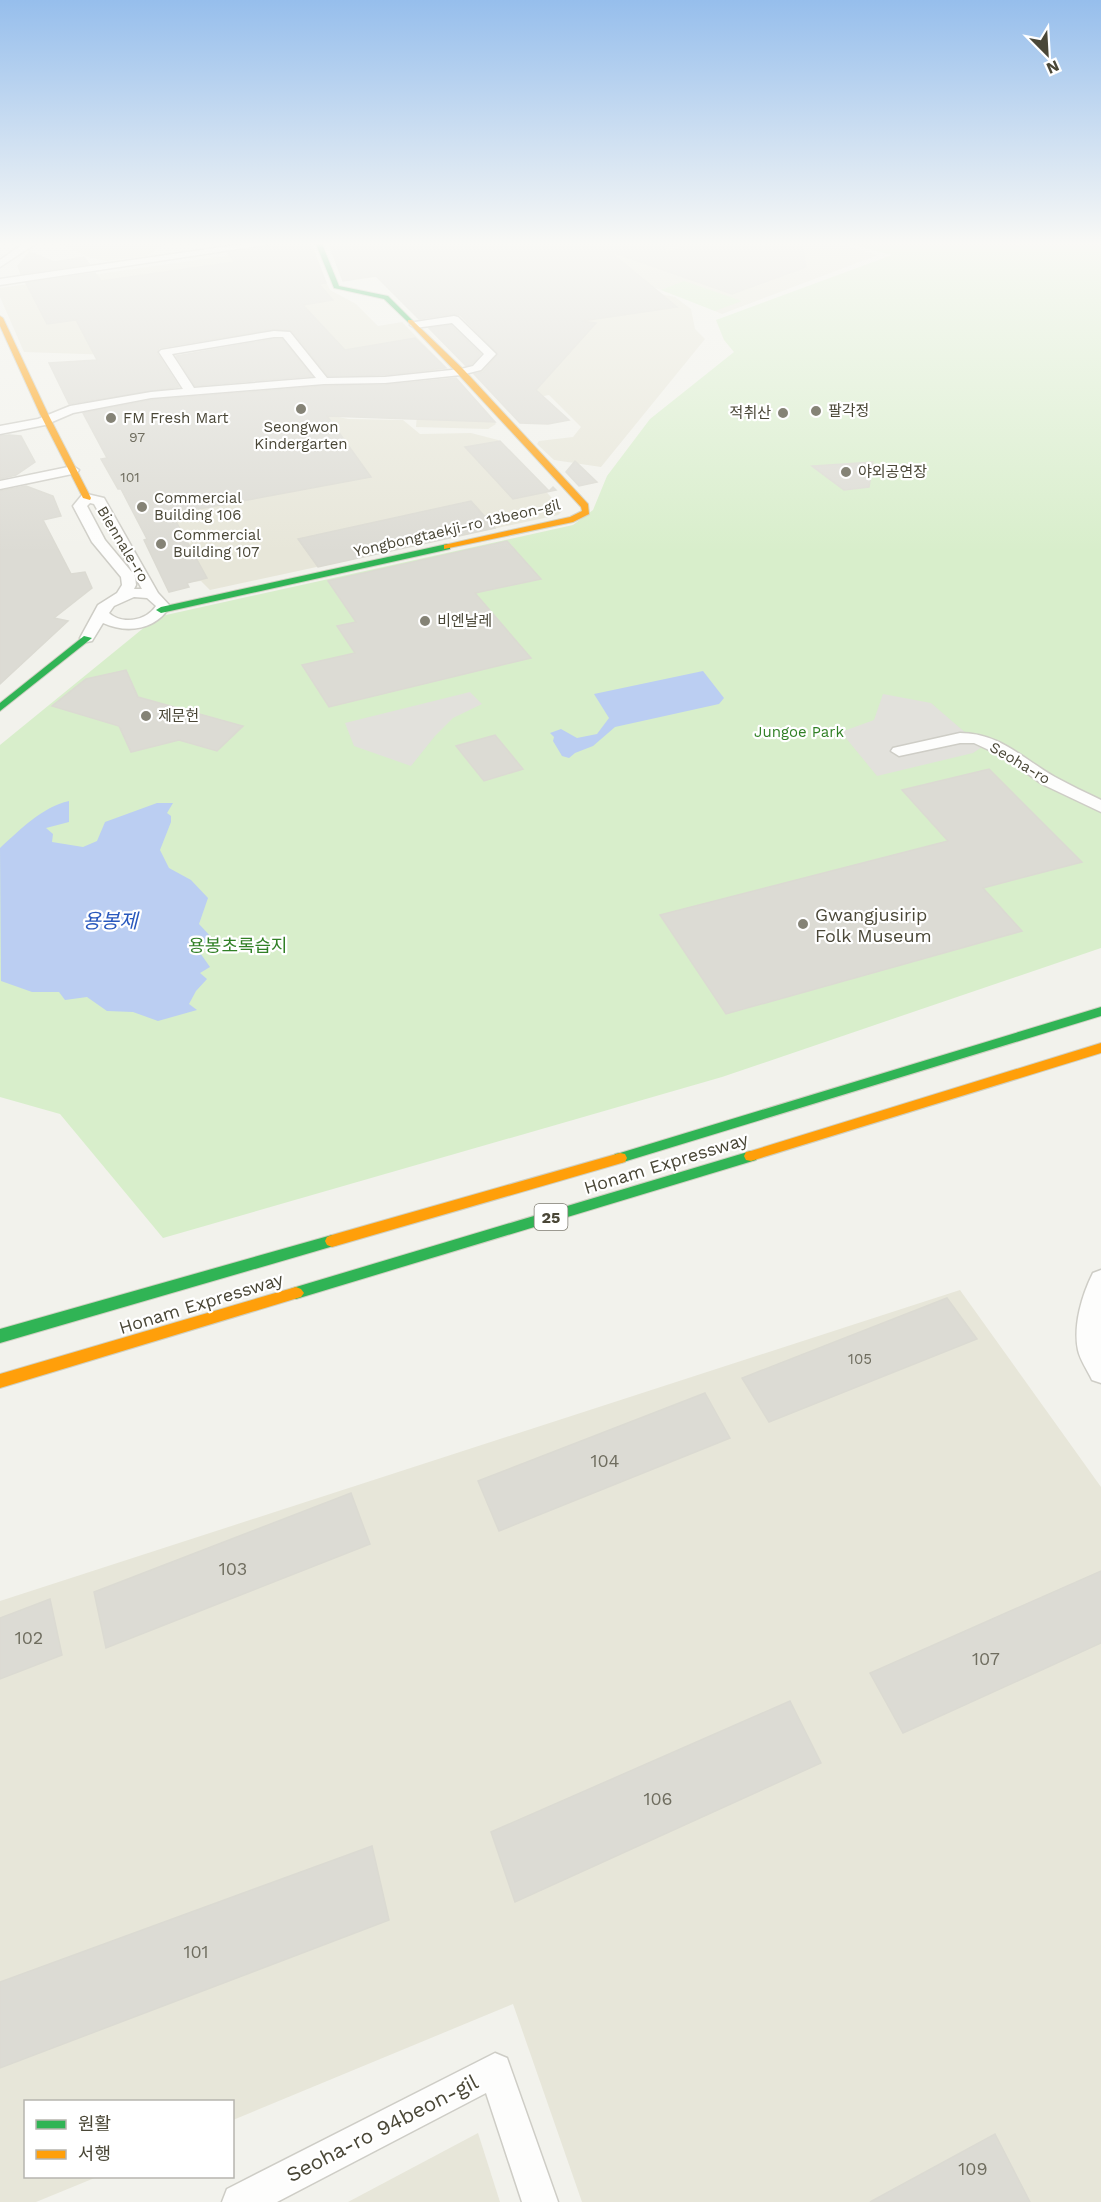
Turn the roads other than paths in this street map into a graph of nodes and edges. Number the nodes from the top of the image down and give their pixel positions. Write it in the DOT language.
graph roads {
  1 [pos="13,347"];
  2 [pos="197,347"];
  3 [pos="296,347"];
  4 [pos="436,347"];
  5 [pos="483,347"];
  6 [pos="461,372"];
  7 [pos="324,381"];
  8 [pos="190,391"];
  9 [pos="46,418"];
  10 [pos="0,430"];
  11 [pos="73,470"];
  12 [pos="0,485"];
  13 [pos="87,498"];
  14 [pos="124,594"];
  15 [pos="153,596"];
  16 [pos="161,610"];
  17 [pos="102,614"];
  18 [pos="119,624"];
  19 [pos="87,638"];
  20 [pos="0,708"];
  21 [pos="899,751"];
  22 [pos="1101,807"];
  23 [pos="1101,1011"];
  24 [pos="1101,1048"];
  25 [pos="1101,1280"];
  26 [pos="0,1336"];
  27 [pos="1101,1372"];
  28 [pos="0,1381"];
  29 [pos="240,2202"];
  30 [pos="540,2202"];
  1 -- 9 [label="main road, Biennale-ro"];
  2 -- 8 [label="street"];
  3 -- 7 [label="street"];
  4 -- 6 [label="main road, Yongbongtaekji-ro 13beon-gil"];
  5 -- 6 [label="street"];
  6 -- 7 [label="street"];
  6 -- 16 [label="main road, Yongbongtaekji-ro 13beon-gil"];
  7 -- 8 [label="street"];
  8 -- 9 [label="street"];
  9 -- 10 [label="street"];
  9 -- 11 [label="main road, Biennale-ro"];
  11 -- 12 [label="street"];
  11 -- 13 [label="main road, Biennale-ro"];
  13 -- 14 [label="street, Biennale-ro"];
  13 -- 15 [label="street, Biennale-ro"];
  14 -- 15 [label="street"];
  14 -- 17 [label="street"];
  15 -- 16 [label="street, Biennale-ro"];
  16 -- 18 [label="street"];
  17 -- 18 [label="street"];
  17 -- 19 [label="street"];
  18 -- 19 [label="street"];
  19 -- 20 [label="main road"];
  21 -- 22 [label="street, Seoha-ro"];
  23 -- 26 [label="main road, Honam Expressway / 25"];
  24 -- 28 [label="main road, Honam Expressway / 25"];
  25 -- 27 [label="street"];
  29 -- 30 [label="street, Seoha-ro 94beon-gil"];
}
